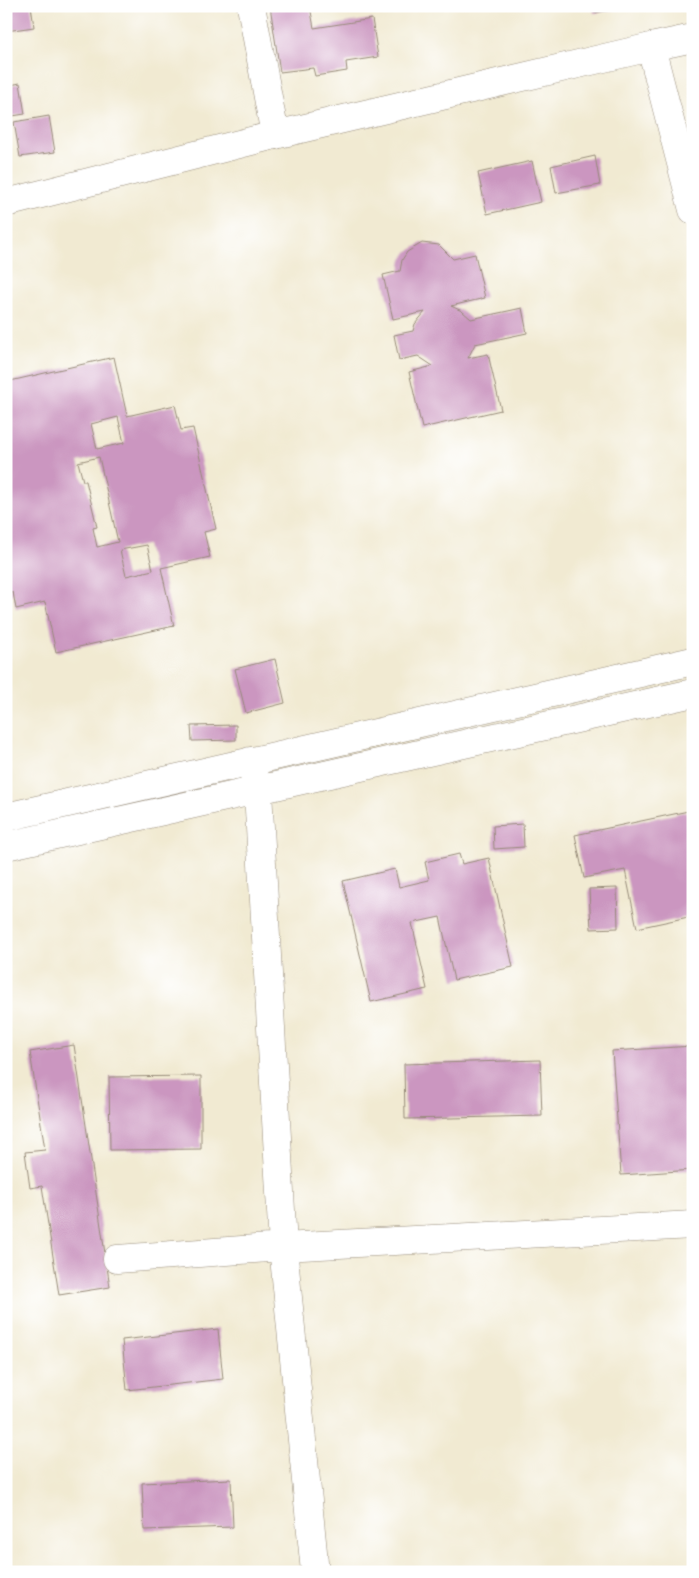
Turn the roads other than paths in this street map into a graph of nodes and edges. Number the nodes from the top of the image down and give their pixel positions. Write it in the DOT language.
graph roads {
  1 [pos="251,6"];
  2 [pos="693,38"];
  3 [pos="650,47"];
  4 [pos="276,135"];
  5 [pos="6,203"];
  6 [pos="693,210"];
  7 [pos="693,661"];
  8 [pos="693,693"];
  9 [pos="250,761"];
  10 [pos="258,791"];
  11 [pos="6,817"];
  12 [pos="6,846"];
  13 [pos="693,1224"];
  14 [pos="284,1247"];
  15 [pos="117,1259"];
  16 [pos="315,1572"];
  1 -- 4 [label="street"];
  2 -- 3 [label="street"];
  3 -- 4 [label="street"];
  3 -- 6 [label="street"];
  4 -- 5 [label="street"];
  7 -- 9 [label="street"];
  8 -- 10 [label="street"];
  9 -- 10 [label="street"];
  9 -- 11 [label="street"];
  10 -- 12 [label="street"];
  10 -- 14 [label="street"];
  13 -- 14 [label="street"];
  14 -- 15 [label="street"];
  14 -- 16 [label="street"];
}
